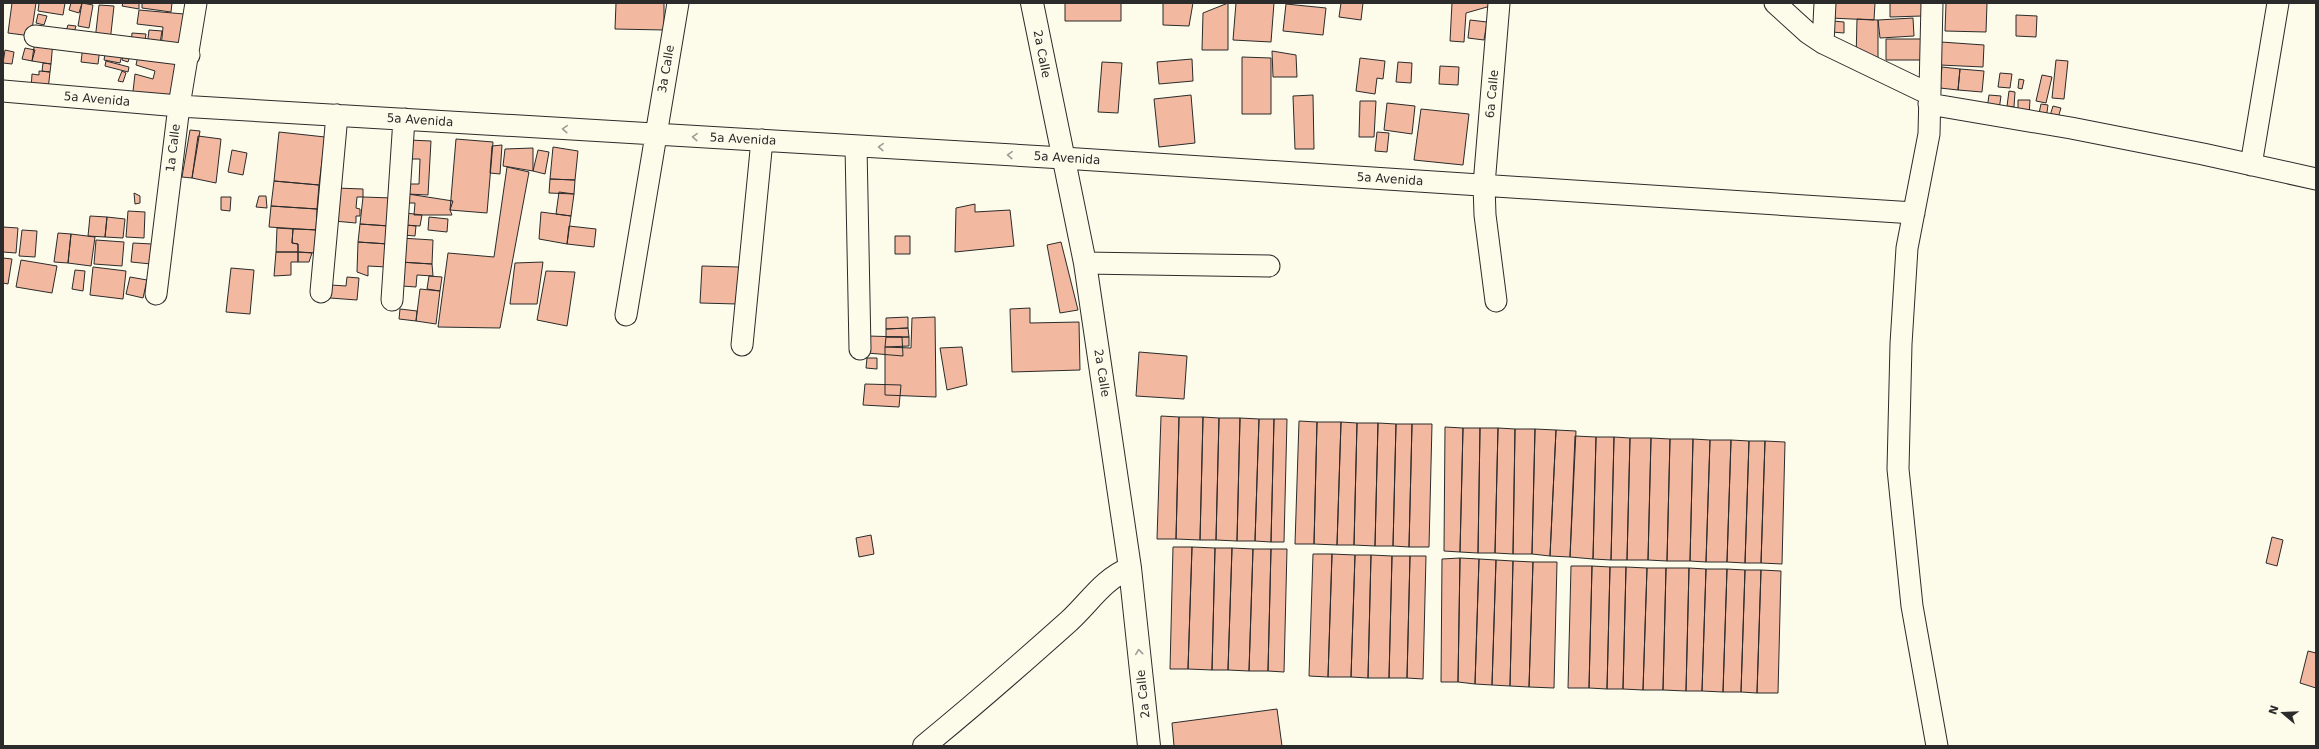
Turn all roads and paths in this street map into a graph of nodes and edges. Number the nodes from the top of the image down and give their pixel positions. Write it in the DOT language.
graph roads {
  1 [pos="196,3"];
  2 [pos="678,3"];
  3 [pos="1032,3"];
  4 [pos="1499,3"];
  5 [pos="1775,3"];
  6 [pos="1825,3"];
  7 [pos="1932,3"];
  8 [pos="2278,3"];
  9 [pos="35,36"];
  10 [pos="1824,43"];
  11 [pos="189,55"];
  12 [pos="3,91"];
  13 [pos="1929,99"];
  14 [pos="179,106"];
  15 [pos="337,115"];
  16 [pos="404,119"];
  17 [pos="655,134"];
  18 [pos="762,140"];
  19 [pos="856,146"];
  20 [pos="1063,158"];
  21 [pos="2251,165"];
  22 [pos="2316,179"];
  23 [pos="1484,185"];
  24 [pos="1914,213"];
  25 [pos="1085,263"];
  26 [pos="1269,266"];
  27 [pos="321,292"];
  28 [pos="156,294"];
  29 [pos="392,300"];
  30 [pos="1496,301"];
  31 [pos="626,315"];
  32 [pos="742,345"];
  33 [pos="860,349"];
  34 [pos="1130,568"];
  35 [pos="924,746"];
  36 [pos="1149,746"];
  37 [pos="1937,746"];
  1 -- 11 [label="street, 1a Calle"];
  2 -- 17 [label="street, 3a Calle"];
  3 -- 20 [label="main road, 2a Calle"];
  4 -- 23 [label="street, 6a Calle"];
  5 -- 10 [label="street"];
  6 -- 10 [label="street"];
  7 -- 13 [label="street"];
  8 -- 21 [label="street"];
  9 -- 11 [label="street"];
  10 -- 13 [label="street"];
  11 -- 14 [label="street, 1a Calle"];
  12 -- 14 [label="street, 5a Avenida"];
  13 -- 21 [label="street"];
  13 -- 24 [label="street"];
  14 -- 15 [label="street, 5a Avenida"];
  14 -- 28 [label="street, 1a Calle"];
  15 -- 16 [label="street, 5a Avenida"];
  15 -- 27 [label="street"];
  17 -- 16 [label="street, 5a Avenida, one-way"];
  16 -- 29 [label="street"];
  18 -- 17 [label="street, 5a Avenida, one-way"];
  17 -- 31 [label="street, 3a Calle"];
  18 -- 19 [label="street, 5a Avenida"];
  18 -- 32 [label="street"];
  20 -- 19 [label="street, 5a Avenida, one-way"];
  19 -- 33 [label="street"];
  20 -- 23 [label="street, 5a Avenida"];
  20 -- 25 [label="main road, 2a Calle"];
  21 -- 22 [label="street"];
  23 -- 24 [label="street, 5a Avenida"];
  23 -- 30 [label="street, 6a Calle"];
  24 -- 37 [label="street"];
  25 -- 26 [label="street"];
  25 -- 34 [label="main road, 2a Calle"];
  34 -- 35 [label="main road"];
  36 -- 34 [label="main road, 2a Calle, one-way"];
}
